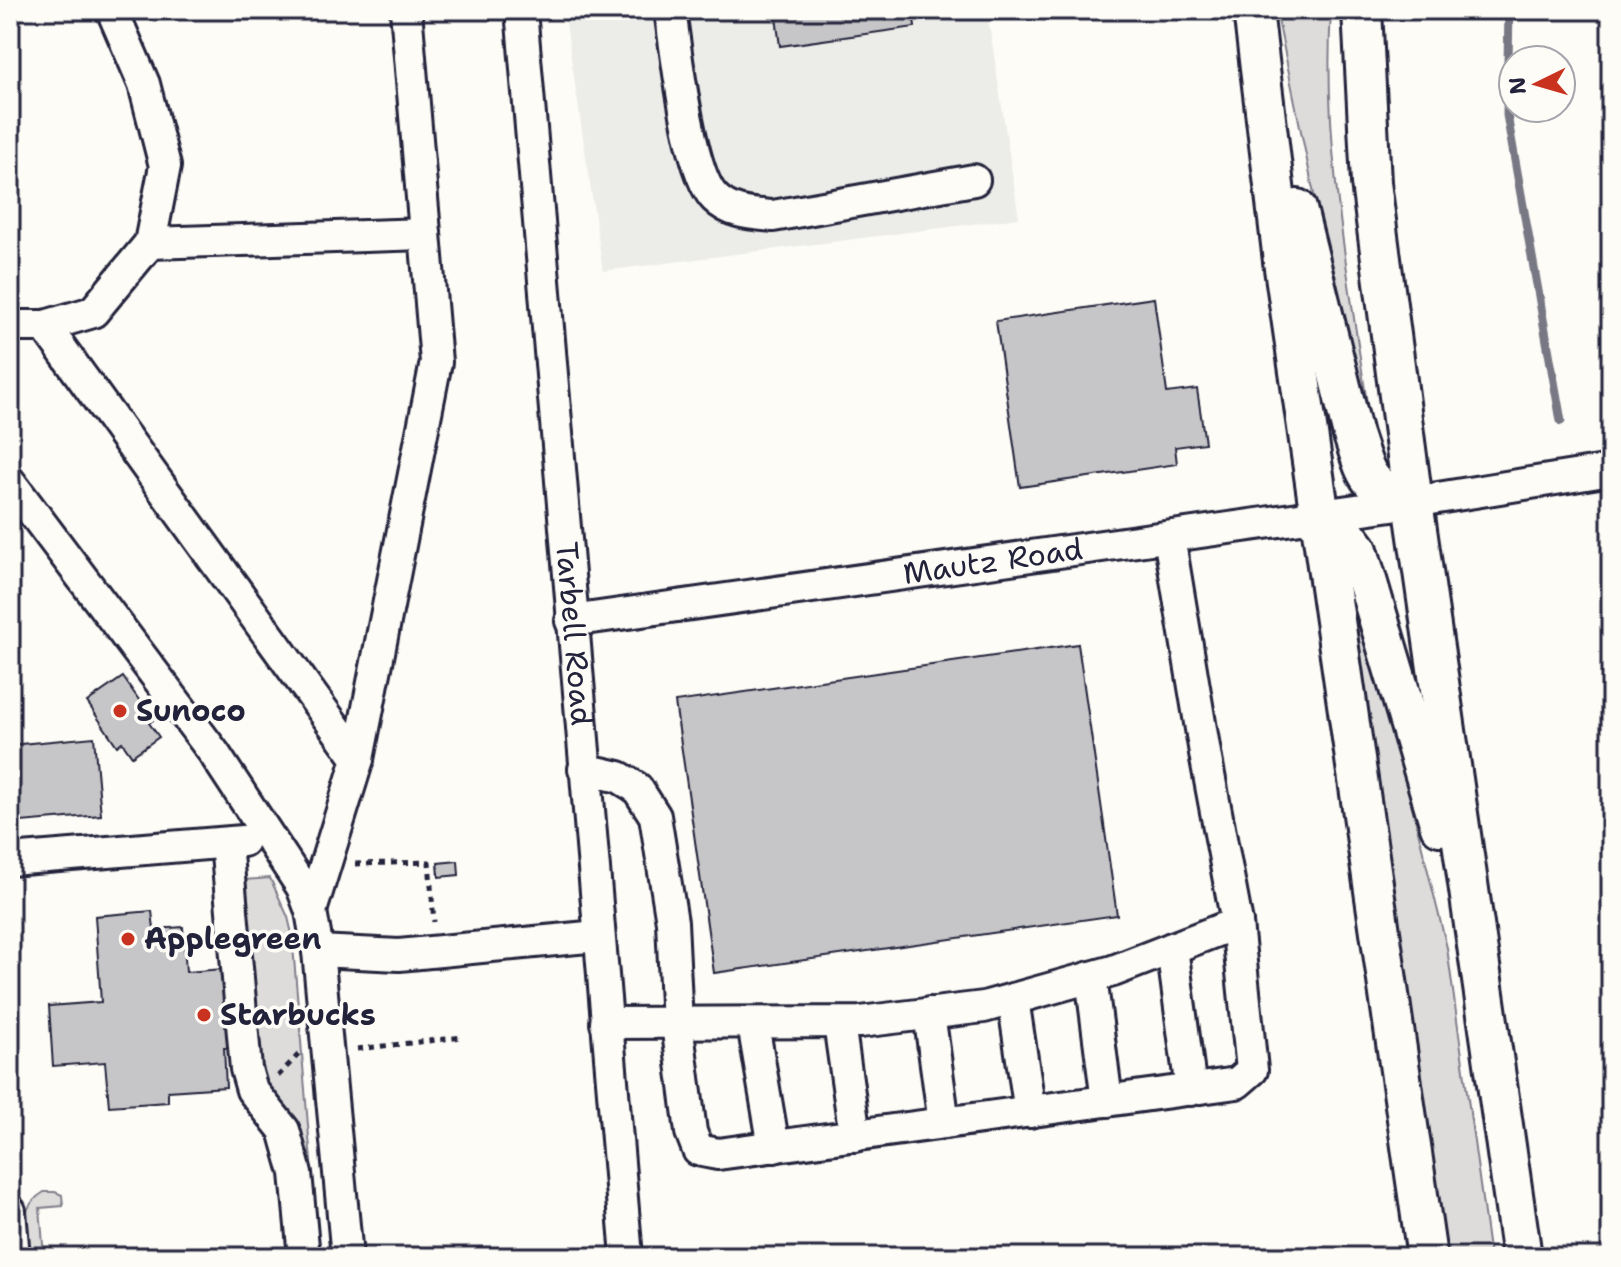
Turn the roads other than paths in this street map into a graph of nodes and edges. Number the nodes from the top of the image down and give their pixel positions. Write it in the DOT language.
graph roads {
  1 [pos="112,10"];
  2 [pos="406,10"];
  3 [pos="521,10"];
  4 [pos="670,10"];
  5 [pos="1253,10"];
  6 [pos="1362,10"];
  7 [pos="1259,59"];
  8 [pos="974,180"];
  9 [pos="425,234"];
  10 [pos="150,243"];
  11 [pos="10,326"];
  12 [pos="45,326"];
  13 [pos="1611,470"];
  14 [pos="10,482"];
  15 [pos="1413,502"];
  16 [pos="1320,515"];
  17 [pos="1169,537"];
  18 [pos="571,621"];
  19 [pos="358,759"];
  20 [pos="584,769"];
  21 [pos="270,839"];
  22 [pos="226,843"];
  23 [pos="10,860"];
  24 [pos="311,911"];
  25 [pos="1237,923"];
  26 [pos="598,936"];
  27 [pos="1172,948"];
  28 [pos="318,951"];
  29 [pos="1478,956"];
  30 [pos="1091,977"];
  31 [pos="1013,999"];
  32 [pos="929,1013"];
  33 [pos="606,1023"];
  34 [pos="839,1023"];
  35 [pos="677,1024"];
  36 [pos="753,1024"];
  37 [pos="1191,1090"];
  38 [pos="1107,1101"];
  39 [pos="1030,1112"];
  40 [pos="944,1123"];
  41 [pos="855,1136"];
  42 [pos="774,1147"];
  43 [pos="10,1211"];
  44 [pos="14,1257"];
  45 [pos="304,1257"];
  46 [pos="347,1257"];
  47 [pos="627,1257"];
  48 [pos="1427,1257"];
  49 [pos="1522,1257"];
  1 -- 10 [label="street"];
  2 -- 9 [label="street"];
  3 -- 18 [label="street, Tarbell Road"];
  4 -- 8 [label="street"];
  5 -- 7 [label="main road"];
  6 -- 15 [label="main road"];
  7 -- 15 [label="main road"];
  7 -- 16 [label="main road"];
  9 -- 10 [label="street"];
  9 -- 19 [label="street"];
  10 -- 12 [label="street"];
  11 -- 12 [label="street"];
  12 -- 19 [label="street"];
  13 -- 15 [label="street, Mautz Road"];
  14 -- 21 [label="street"];
  15 -- 16 [label="street, Mautz Road"];
  15 -- 29 [label="main road"];
  16 -- 17 [label="street, Mautz Road"];
  16 -- 29 [label="main road"];
  16 -- 48 [label="main road"];
  17 -- 18 [label="street, Mautz Road"];
  17 -- 25 [label="street"];
  18 -- 20 [label="street, Tarbell Road"];
  19 -- 24 [label="street"];
  20 -- 26 [label="street, Tarbell Road"];
  20 -- 35 [label="street"];
  21 -- 22 [label="street"];
  21 -- 24 [label="street"];
  22 -- 23 [label="street"];
  22 -- 45 [label="street"];
  24 -- 28 [label="street"];
  25 -- 27 [label="street"];
  25 -- 37 [label="street"];
  26 -- 28 [label="street"];
  26 -- 33 [label="street, Tarbell Road"];
  27 -- 30 [label="street"];
  27 -- 37 [label="street"];
  28 -- 46 [label="street"];
  29 -- 49 [label="main road"];
  30 -- 31 [label="street"];
  30 -- 38 [label="street"];
  31 -- 32 [label="street"];
  31 -- 39 [label="street"];
  32 -- 34 [label="street"];
  32 -- 40 [label="street"];
  33 -- 35 [label="street"];
  33 -- 47 [label="street, Tarbell Road"];
  34 -- 36 [label="street"];
  34 -- 41 [label="street"];
  35 -- 36 [label="street"];
  35 -- 42 [label="street"];
  36 -- 42 [label="street"];
  37 -- 38 [label="street"];
  38 -- 39 [label="street"];
  39 -- 40 [label="street"];
  40 -- 41 [label="street"];
  41 -- 42 [label="street"];
  43 -- 44 [label="street"];
}
